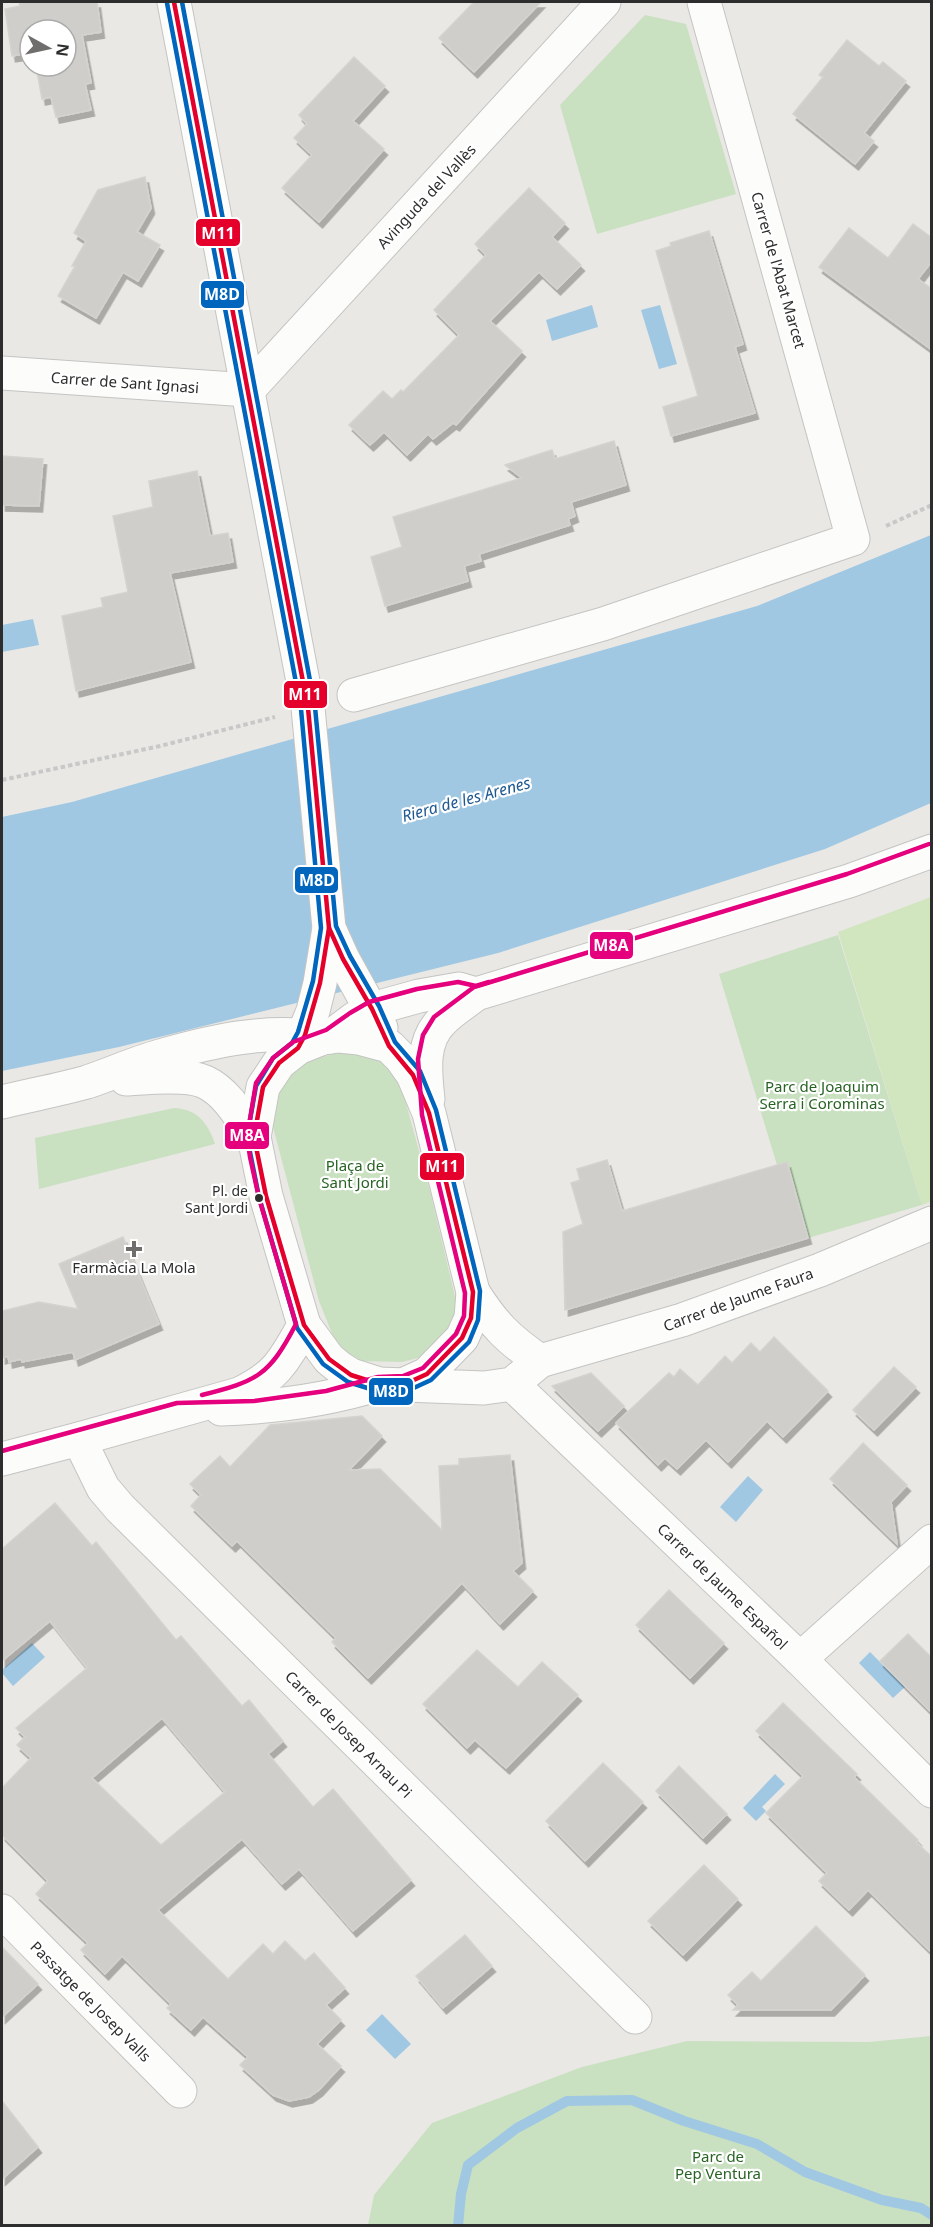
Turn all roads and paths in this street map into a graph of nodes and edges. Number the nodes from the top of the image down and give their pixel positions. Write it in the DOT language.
graph roads {
  1 [pos="174,2"];
  2 [pos="604,2"];
  3 [pos="704,2"];
  4 [pos="2,373"];
  5 [pos="248,390"];
  6 [pos="932,505"];
  7 [pos="853,539"];
  8 [pos="354,695"];
  9 [pos="308,708"];
  10 [pos="2,780"];
  11 [pos="932,851"];
  12 [pos="329,928"];
  13 [pos="476,994"];
  14 [pos="369,1005"];
  15 [pos="314,1034"];
  16 [pos="389,1046"];
  17 [pos="86,1082"];
  18 [pos="2,1102"];
  19 [pos="429,1113"];
  20 [pos="254,1137"];
  21 [pos="932,1222"];
  22 [pos="473,1292"];
  23 [pos="304,1325"];
  24 [pos="540,1361"];
  25 [pos="392,1384"];
  26 [pos="512,1384"];
  27 [pos="178,1410"];
  28 [pos="79,1439"];
  29 [pos="2,1459"];
  30 [pos="932,1541"];
  31 [pos="800,1659"];
  32 [pos="932,1791"];
  33 [pos="2,1911"];
  34 [pos="635,2018"];
  35 [pos="180,2091"];
  1 -- 5 [label="street"];
  2 -- 5 [label="street, Avinguda del Vallès"];
  3 -- 7 [label="street, Carrer de l'Abat Marcet"];
  4 -- 5 [label="street, Carrer de Sant Ignasi"];
  5 -- 9 [label="street"];
  6 -- 7 [label="path"];
  7 -- 8 [label="street"];
  9 -- 10 [label="path"];
  9 -- 12 [label="street"];
  11 -- 13 [label="street"];
  12 -- 14 [label="street"];
  12 -- 15 [label="street"];
  13 -- 14 [label="street"];
  13 -- 19 [label="street"];
  14 -- 15 [label="street"];
  14 -- 16 [label="street"];
  15 -- 16 [label="street"];
  15 -- 17 [label="street"];
  15 -- 20 [label="street"];
  16 -- 19 [label="street"];
  17 -- 18 [label="street"];
  17 -- 20 [label="street"];
  19 -- 22 [label="street"];
  20 -- 23 [label="street"];
  21 -- 24 [label="street, Carrer de Jaume Faura"];
  22 -- 24 [label="street"];
  22 -- 25 [label="street"];
  23 -- 25 [label="street"];
  23 -- 27 [label="street"];
  24 -- 26 [label="street, Carrer de Jaume Faura"];
  25 -- 26 [label="street"];
  25 -- 27 [label="street"];
  26 -- 31 [label="street, Carrer de Jaume Español"];
  27 -- 28 [label="street"];
  28 -- 29 [label="street"];
  28 -- 34 [label="street, Carrer de Josep Arnau Pi"];
  30 -- 31 [label="street"];
  31 -- 32 [label="street, Carrer de Jaume Español"];
  33 -- 35 [label="street, Passatge de Josep Valls"];
}
